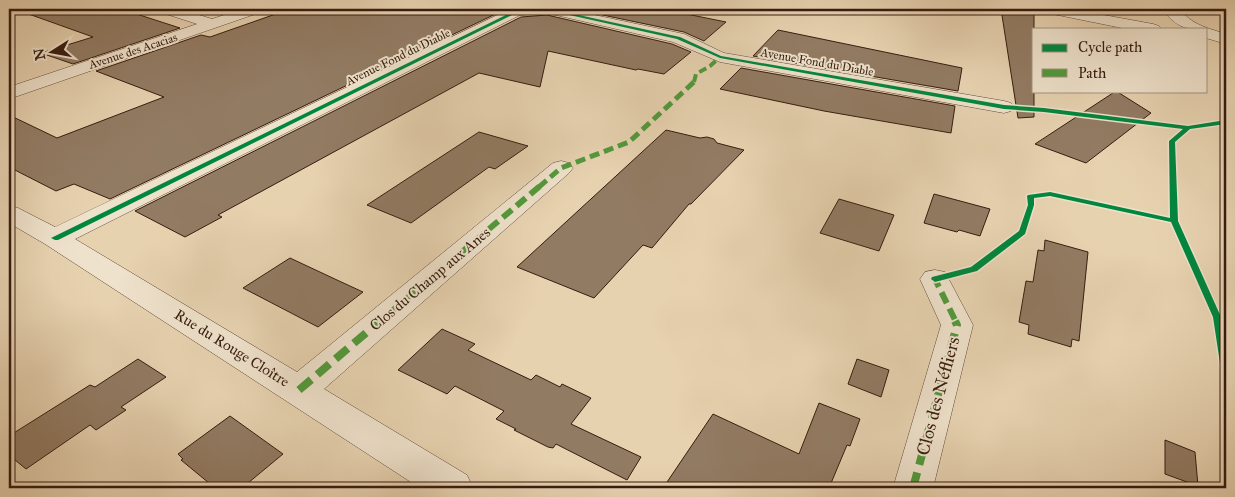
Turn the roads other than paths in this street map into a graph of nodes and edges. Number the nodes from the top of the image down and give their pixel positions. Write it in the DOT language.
graph roads {
  1 [pos="166,9"];
  2 [pos="256,9"];
  3 [pos="1048,9"];
  4 [pos="1184,9"];
  5 [pos="213,24"];
  6 [pos="1148,28"];
  7 [pos="1195,28"];
  8 [pos="1208,33"];
  9 [pos="1226,39"];
  10 [pos="9,93"];
  11 [pos="1004,107"];
  12 [pos="562,168"];
  13 [pos="9,213"];
  14 [pos="55,238"];
  15 [pos="935,279"];
  16 [pos="299,390"];
  17 [pos="453,488"];
  18 [pos="913,488"];
  1 -- 5 [label="street"];
  2 -- 5 [label="street, Avenue des Acacias"];
  3 -- 6 [label="street"];
  4 -- 7 [label="street"];
  5 -- 10 [label="street, Avenue des Acacias"];
  8 -- 9 [label="street"];
  11 -- 14 [label="street, Avenue Fond du Diable"];
  12 -- 16 [label="street, Clos du Champ aux Anes"];
  13 -- 14 [label="street, Rue du Rouge Cloître"];
  14 -- 16 [label="street, Rue du Rouge Cloître"];
  15 -- 18 [label="street, Clos des Néfliers"];
  16 -- 17 [label="street, Rue du Rouge Cloître"];
}
